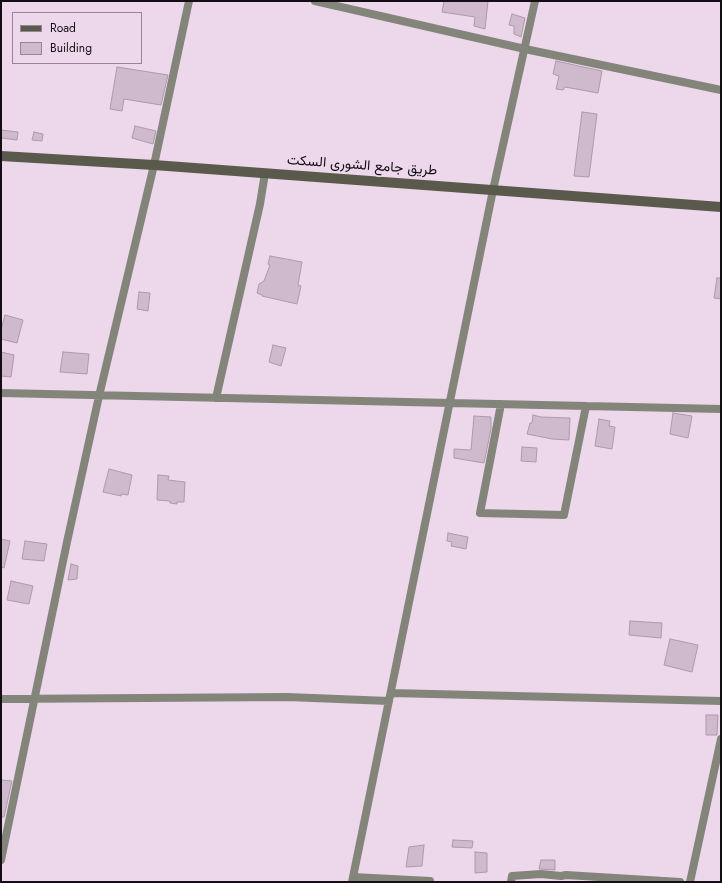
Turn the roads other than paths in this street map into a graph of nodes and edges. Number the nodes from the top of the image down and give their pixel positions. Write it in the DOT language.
graph roads {
  1 [pos="189,1"];
  2 [pos="315,1"];
  3 [pos="535,1"];
  4 [pos="525,48"];
  5 [pos="721,90"];
  6 [pos="1,156"];
  7 [pos="154,165"];
  8 [pos="265,173"];
  9 [pos="493,190"];
  10 [pos="721,207"];
  11 [pos="1,393"];
  12 [pos="100,396"];
  13 [pos="216,398"];
  14 [pos="450,402"];
  15 [pos="501,404"];
  16 [pos="586,406"];
  17 [pos="721,409"];
  18 [pos="390,697"];
  19 [pos="1,699"];
  20 [pos="35,699"];
  21 [pos="721,700"];
  22 [pos="721,739"];
  23 [pos="1,860"];
  24 [pos="352,879"];
  25 [pos="430,882"];
  26 [pos="511,882"];
  27 [pos="680,882"];
  28 [pos="690,882"];
  1 -- 7 [label="street"];
  2 -- 4 [label="street"];
  3 -- 4 [label="street"];
  4 -- 5 [label="street"];
  4 -- 9 [label="street"];
  6 -- 7 [label="main road, طريق جامع الشورى السكت"];
  7 -- 8 [label="main road, طريق جامع الشورى السكت"];
  7 -- 12 [label="street"];
  8 -- 9 [label="main road, طريق جامع الشورى السكت"];
  8 -- 13 [label="street"];
  9 -- 10 [label="main road, طريق جامع الشورى السكت"];
  9 -- 14 [label="street"];
  11 -- 12 [label="street"];
  12 -- 13 [label="street"];
  12 -- 20 [label="street"];
  13 -- 14 [label="street"];
  14 -- 15 [label="street"];
  14 -- 18 [label="street"];
  15 -- 16 [label="street"];
  15 -- 16 [label="street"];
  16 -- 17 [label="street"];
  18 -- 20 [label="street"];
  18 -- 21 [label="street"];
  18 -- 24 [label="street"];
  19 -- 20 [label="street"];
  20 -- 23 [label="street"];
  22 -- 28 [label="street"];
  24 -- 25 [label="street"];
  26 -- 27 [label="street"];
}
